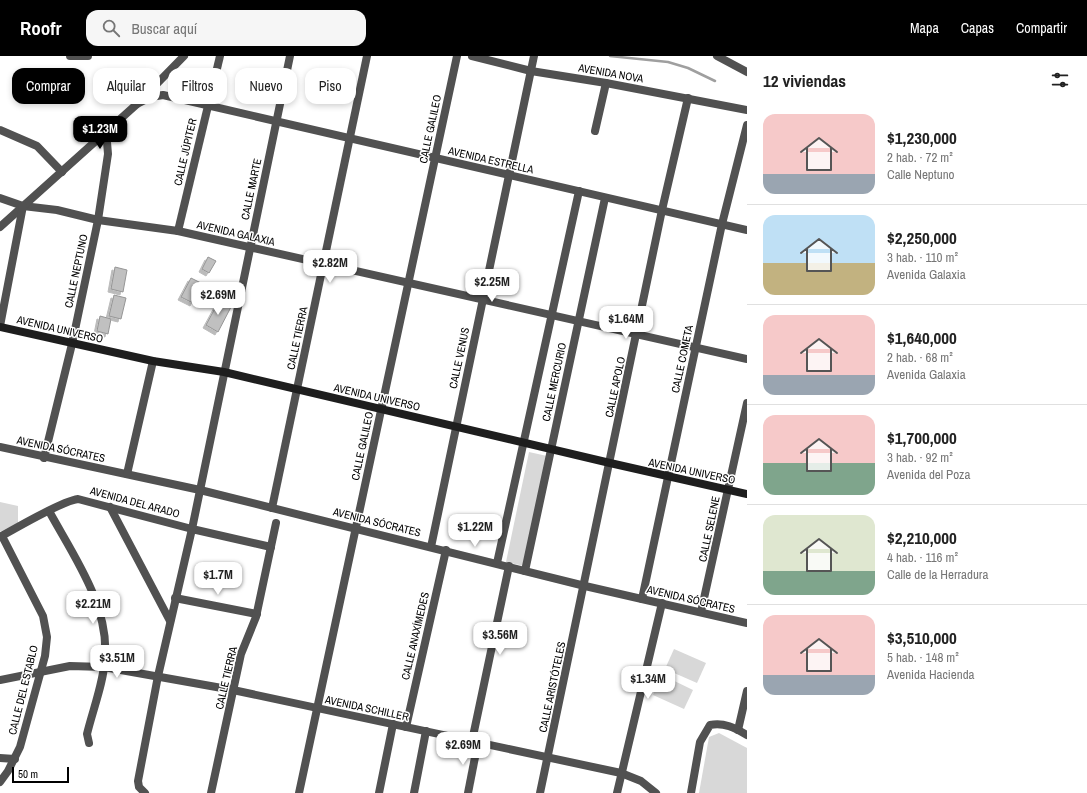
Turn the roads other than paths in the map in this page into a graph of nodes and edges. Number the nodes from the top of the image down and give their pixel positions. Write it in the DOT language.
graph roads {
  1 [pos="70,56"];
  2 [pos="88,56"];
  3 [pos="184,56"];
  4 [pos="220,56"];
  5 [pos="290,56"];
  6 [pos="367,56"];
  7 [pos="457,56"];
  8 [pos="472,56"];
  9 [pos="534,56"];
  10 [pos="719,57"];
  11 [pos="531,71"];
  12 [pos="747,72"];
  13 [pos="160,81"];
  14 [pos="606,83"];
  15 [pos="160,95"];
  16 [pos="688,98"];
  17 [pos="138,104"];
  18 [pos="207,106"];
  19 [pos="747,110"];
  20 [pos="276,122"];
  21 [pos="747,125"];
  22 [pos="0,130"];
  23 [pos="595,131"];
  24 [pos="102,135"];
  25 [pos="350,139"];
  26 [pos="435,159"];
  27 [pos="62,172"];
  28 [pos="508,176"];
  29 [pos="579,192"];
  30 [pos="0,198"];
  31 [pos="605,198"];
  32 [pos="22,206"];
  33 [pos="662,210"];
  34 [pos="98,220"];
  35 [pos="722,224"];
  36 [pos="0,227"];
  37 [pos="747,230"];
  38 [pos="178,231"];
  39 [pos="250,247"];
  40 [pos="324,264"];
  41 [pos="408,283"];
  42 [pos="482,300"];
  43 [pos="552,315"];
  44 [pos="578,321"];
  45 [pos="0,326"];
  46 [pos="637,334"];
  47 [pos="72,344"];
  48 [pos="696,348"];
  49 [pos="747,359"];
  50 [pos="153,361"];
  51 [pos="224,372"];
  52 [pos="297,389"];
  53 [pos="747,403"];
  54 [pos="381,409"];
  55 [pos="456,427"];
  56 [pos="524,443"];
  57 [pos="0,447"];
  58 [pos="551,449"];
  59 [pos="44,458"];
  60 [pos="610,463"];
  61 [pos="127,474"];
  62 [pos="668,477"];
  63 [pos="200,490"];
  64 [pos="728,490"];
  65 [pos="747,494"];
  66 [pos="110,507"];
  67 [pos="272,508"];
  68 [pos="49,511"];
  69 [pos="276,522"];
  70 [pos="356,529"];
  71 [pos="192,530"];
  72 [pos="1,537"];
  73 [pos="431,546"];
  74 [pos="271,548"];
  75 [pos="446,550"];
  76 [pos="497,564"];
  77 [pos="509,566"];
  78 [pos="525,571"];
  79 [pos="585,586"];
  80 [pos="175,598"];
  81 [pos="642,599"];
  82 [pos="662,604"];
  83 [pos="701,612"];
  84 [pos="257,614"];
  85 [pos="170,621"];
  86 [pos="747,623"];
  87 [pos="104,667"];
  88 [pos="41,670"];
  89 [pos="158,676"];
  90 [pos="0,680"];
  91 [pos="233,690"];
  92 [pos="747,692"];
  93 [pos="317,708"];
  94 [pos="393,724"];
  95 [pos="406,727"];
  96 [pos="738,730"];
  97 [pos="426,731"];
  98 [pos="747,735"];
  99 [pos="475,742"];
  100 [pos="89,743"];
  101 [pos="548,757"];
  102 [pos="0,758"];
  103 [pos="15,759"];
  104 [pos="621,773"];
  105 [pos="0,782"];
  106 [pos="145,793"];
  107 [pos="212,793"];
  108 [pos="299,793"];
  109 [pos="379,793"];
  110 [pos="414,793"];
  111 [pos="468,793"];
  112 [pos="540,793"];
  113 [pos="617,793"];
  114 [pos="656,793"];
  115 [pos="691,793"];
  1 -- 2 [label="street"];
  3 -- 13 [label="street"];
  4 -- 18 [label="street, CALLE JÚPITER"];
  5 -- 20 [label="street, CALLE MARTE"];
  6 -- 25 [label="street, CALLE TIERRA"];
  7 -- 26 [label="street, CALLE GALILEO"];
  8 -- 11 [label="street, AVENIDA NOVA"];
  9 -- 11 [label="street, CALLE VENUS"];
  10 -- 12 [label="street"];
  11 -- 14 [label="street, AVENIDA NOVA"];
  11 -- 28 [label="street, CALLE VENUS"];
  14 -- 16 [label="street, AVENIDA NOVA"];
  14 -- 23 [label="street"];
  15 -- 18 [label="street, AVENIDA ESTRELLA"];
  16 -- 19 [label="street, AVENIDA NOVA"];
  16 -- 33 [label="street, CALLE APOLO"];
  17 -- 24 [label="street"];
  18 -- 20 [label="street, AVENIDA ESTRELLA"];
  18 -- 38 [label="street, CALLE JÚPITER"];
  20 -- 25 [label="street, AVENIDA ESTRELLA"];
  20 -- 39 [label="street, CALLE MARTE"];
  21 -- 35 [label="street, CALLE COMETA"];
  22 -- 27 [label="street"];
  24 -- 27 [label="street"];
  24 -- 34 [label="street, CALLE NEPTUNO"];
  25 -- 26 [label="street, AVENIDA ESTRELLA"];
  25 -- 40 [label="street, CALLE TIERRA"];
  26 -- 28 [label="street, AVENIDA ESTRELLA"];
  26 -- 41 [label="street, CALLE GALILEO"];
  27 -- 32 [label="street"];
  28 -- 29 [label="street, AVENIDA ESTRELLA"];
  28 -- 42 [label="street, CALLE VENUS"];
  29 -- 31 [label="street, AVENIDA ESTRELLA"];
  29 -- 43 [label="street, CALLE MERCURIO"];
  30 -- 32 [label="street, AVENIDA GALAXIA"];
  31 -- 33 [label="street, AVENIDA ESTRELLA"];
  31 -- 44 [label="street, CALLE MERCURIO"];
  32 -- 34 [label="street, AVENIDA GALAXIA"];
  32 -- 36 [label="street"];
  32 -- 45 [label="street"];
  33 -- 35 [label="street, AVENIDA ESTRELLA"];
  33 -- 46 [label="street, CALLE APOLO"];
  34 -- 38 [label="street, AVENIDA GALAXIA"];
  34 -- 47 [label="street, CALLE NEPTUNO"];
  35 -- 37 [label="street, AVENIDA ESTRELLA"];
  35 -- 48 [label="street, CALLE COMETA"];
  38 -- 39 [label="street, AVENIDA GALAXIA"];
  39 -- 40 [label="street, AVENIDA GALAXIA"];
  39 -- 51 [label="street, CALLE MARTE"];
  40 -- 41 [label="street, AVENIDA GALAXIA"];
  40 -- 52 [label="street, CALLE TIERRA"];
  41 -- 42 [label="street, AVENIDA GALAXIA"];
  41 -- 54 [label="street, CALLE GALILEO"];
  42 -- 43 [label="street, AVENIDA GALAXIA"];
  42 -- 55 [label="street, CALLE VENUS"];
  43 -- 44 [label="street, AVENIDA GALAXIA"];
  43 -- 56 [label="street, CALLE MERCURIO"];
  44 -- 46 [label="street, AVENIDA GALAXIA"];
  44 -- 58 [label="street, CALLE MERCURIO"];
  45 -- 47 [label="street, AVENIDA UNIVERSO"];
  46 -- 48 [label="street, AVENIDA GALAXIA"];
  46 -- 60 [label="street, CALLE APOLO"];
  47 -- 50 [label="street, AVENIDA UNIVERSO"];
  47 -- 59 [label="street, CALLE NEPTUNO"];
  48 -- 49 [label="street, AVENIDA GALAXIA"];
  48 -- 62 [label="street, CALLE COMETA"];
  50 -- 51 [label="street, AVENIDA UNIVERSO"];
  50 -- 61 [label="street"];
  51 -- 52 [label="street, AVENIDA UNIVERSO"];
  51 -- 63 [label="street, CALLE MARTE"];
  52 -- 54 [label="street, AVENIDA UNIVERSO"];
  52 -- 67 [label="street, CALLE TIERRA"];
  53 -- 64 [label="street, CALLE SELENE"];
  54 -- 55 [label="street, AVENIDA UNIVERSO"];
  54 -- 70 [label="street, CALLE GALILEO"];
  55 -- 56 [label="street, AVENIDA UNIVERSO"];
  55 -- 73 [label="street, CALLE VENUS"];
  56 -- 58 [label="street, AVENIDA UNIVERSO"];
  56 -- 76 [label="street, CALLE MERCURIO"];
  57 -- 59 [label="street, AVENIDA SÓCRATES"];
  58 -- 60 [label="street, AVENIDA UNIVERSO"];
  58 -- 78 [label="street, CALLE MERCURIO"];
  59 -- 61 [label="street, AVENIDA SÓCRATES"];
  60 -- 62 [label="street, AVENIDA UNIVERSO"];
  60 -- 79 [label="street, CALLE APOLO"];
  61 -- 63 [label="street, AVENIDA SÓCRATES"];
  62 -- 64 [label="street, AVENIDA UNIVERSO"];
  62 -- 81 [label="street, CALLE COMETA"];
  63 -- 67 [label="street, AVENIDA SÓCRATES"];
  63 -- 71 [label="street, CALLE MARTE"];
  64 -- 65 [label="street, AVENIDA UNIVERSO"];
  64 -- 83 [label="street, CALLE SELENE"];
  66 -- 68 [label="street, AVENIDA DEL ARADO"];
  66 -- 71 [label="street, AVENIDA DEL ARADO"];
  66 -- 85 [label="street"];
  67 -- 70 [label="street, AVENIDA SÓCRATES"];
  68 -- 72 [label="street, AVENIDA DEL ARADO"];
  68 -- 87 [label="street"];
  69 -- 74 [label="street, CALLE TIERRA"];
  70 -- 73 [label="street, AVENIDA SÓCRATES"];
  70 -- 93 [label="street, CALLE GALILEO"];
  71 -- 74 [label="street, AVENIDA DEL ARADO"];
  71 -- 80 [label="street, CALLE MARTE"];
  72 -- 88 [label="street, CALLE DEL ESTABLO"];
  73 -- 75 [label="street, AVENIDA SÓCRATES"];
  74 -- 84 [label="street, CALLE TIERRA"];
  75 -- 76 [label="street, AVENIDA SÓCRATES"];
  75 -- 95 [label="street, CALLE ANAXÍMEDES"];
  76 -- 77 [label="street, AVENIDA SÓCRATES"];
  77 -- 78 [label="street, AVENIDA SÓCRATES"];
  77 -- 99 [label="street"];
  78 -- 79 [label="street, AVENIDA SÓCRATES"];
  79 -- 81 [label="street, AVENIDA SÓCRATES"];
  79 -- 101 [label="street, CALLE ARISTÓTELES"];
  80 -- 84 [label="street"];
  80 -- 85 [label="street, CALLE MARTE"];
  81 -- 82 [label="street, AVENIDA SÓCRATES"];
  82 -- 83 [label="street, AVENIDA SÓCRATES"];
  82 -- 104 [label="street"];
  83 -- 86 [label="street, AVENIDA SÓCRATES"];
  84 -- 91 [label="street, CALLE TIERRA"];
  85 -- 89 [label="street, CALLE MARTE"];
  87 -- 88 [label="street, AVENIDA SCHILLER"];
  87 -- 89 [label="street, AVENIDA SCHILLER"];
  87 -- 100 [label="street"];
  88 -- 90 [label="street, AVENIDA SCHILLER"];
  88 -- 103 [label="street, CALLE DEL ESTABLO"];
  89 -- 91 [label="street, AVENIDA SCHILLER"];
  89 -- 106 [label="street, CALLE MARTE"];
  91 -- 93 [label="street, AVENIDA SCHILLER"];
  91 -- 107 [label="street, CALLE TIERRA"];
  92 -- 96 [label="street"];
  93 -- 94 [label="street, AVENIDA SCHILLER"];
  93 -- 108 [label="street, CALLE GALILEO"];
  94 -- 95 [label="street, AVENIDA SCHILLER"];
  94 -- 109 [label="street"];
  95 -- 97 [label="street, AVENIDA SCHILLER"];
  96 -- 98 [label="street"];
  96 -- 115 [label="street"];
  97 -- 99 [label="street, AVENIDA SCHILLER"];
  97 -- 110 [label="street"];
  99 -- 101 [label="street, AVENIDA SCHILLER"];
  99 -- 111 [label="street"];
  101 -- 104 [label="street, AVENIDA SCHILLER"];
  101 -- 112 [label="street, CALLE ARISTÓTELES"];
  102 -- 103 [label="street"];
  103 -- 105 [label="street, CALLE DEL ESTABLO"];
  104 -- 113 [label="street"];
  104 -- 114 [label="street, AVENIDA SCHILLER"];
}
